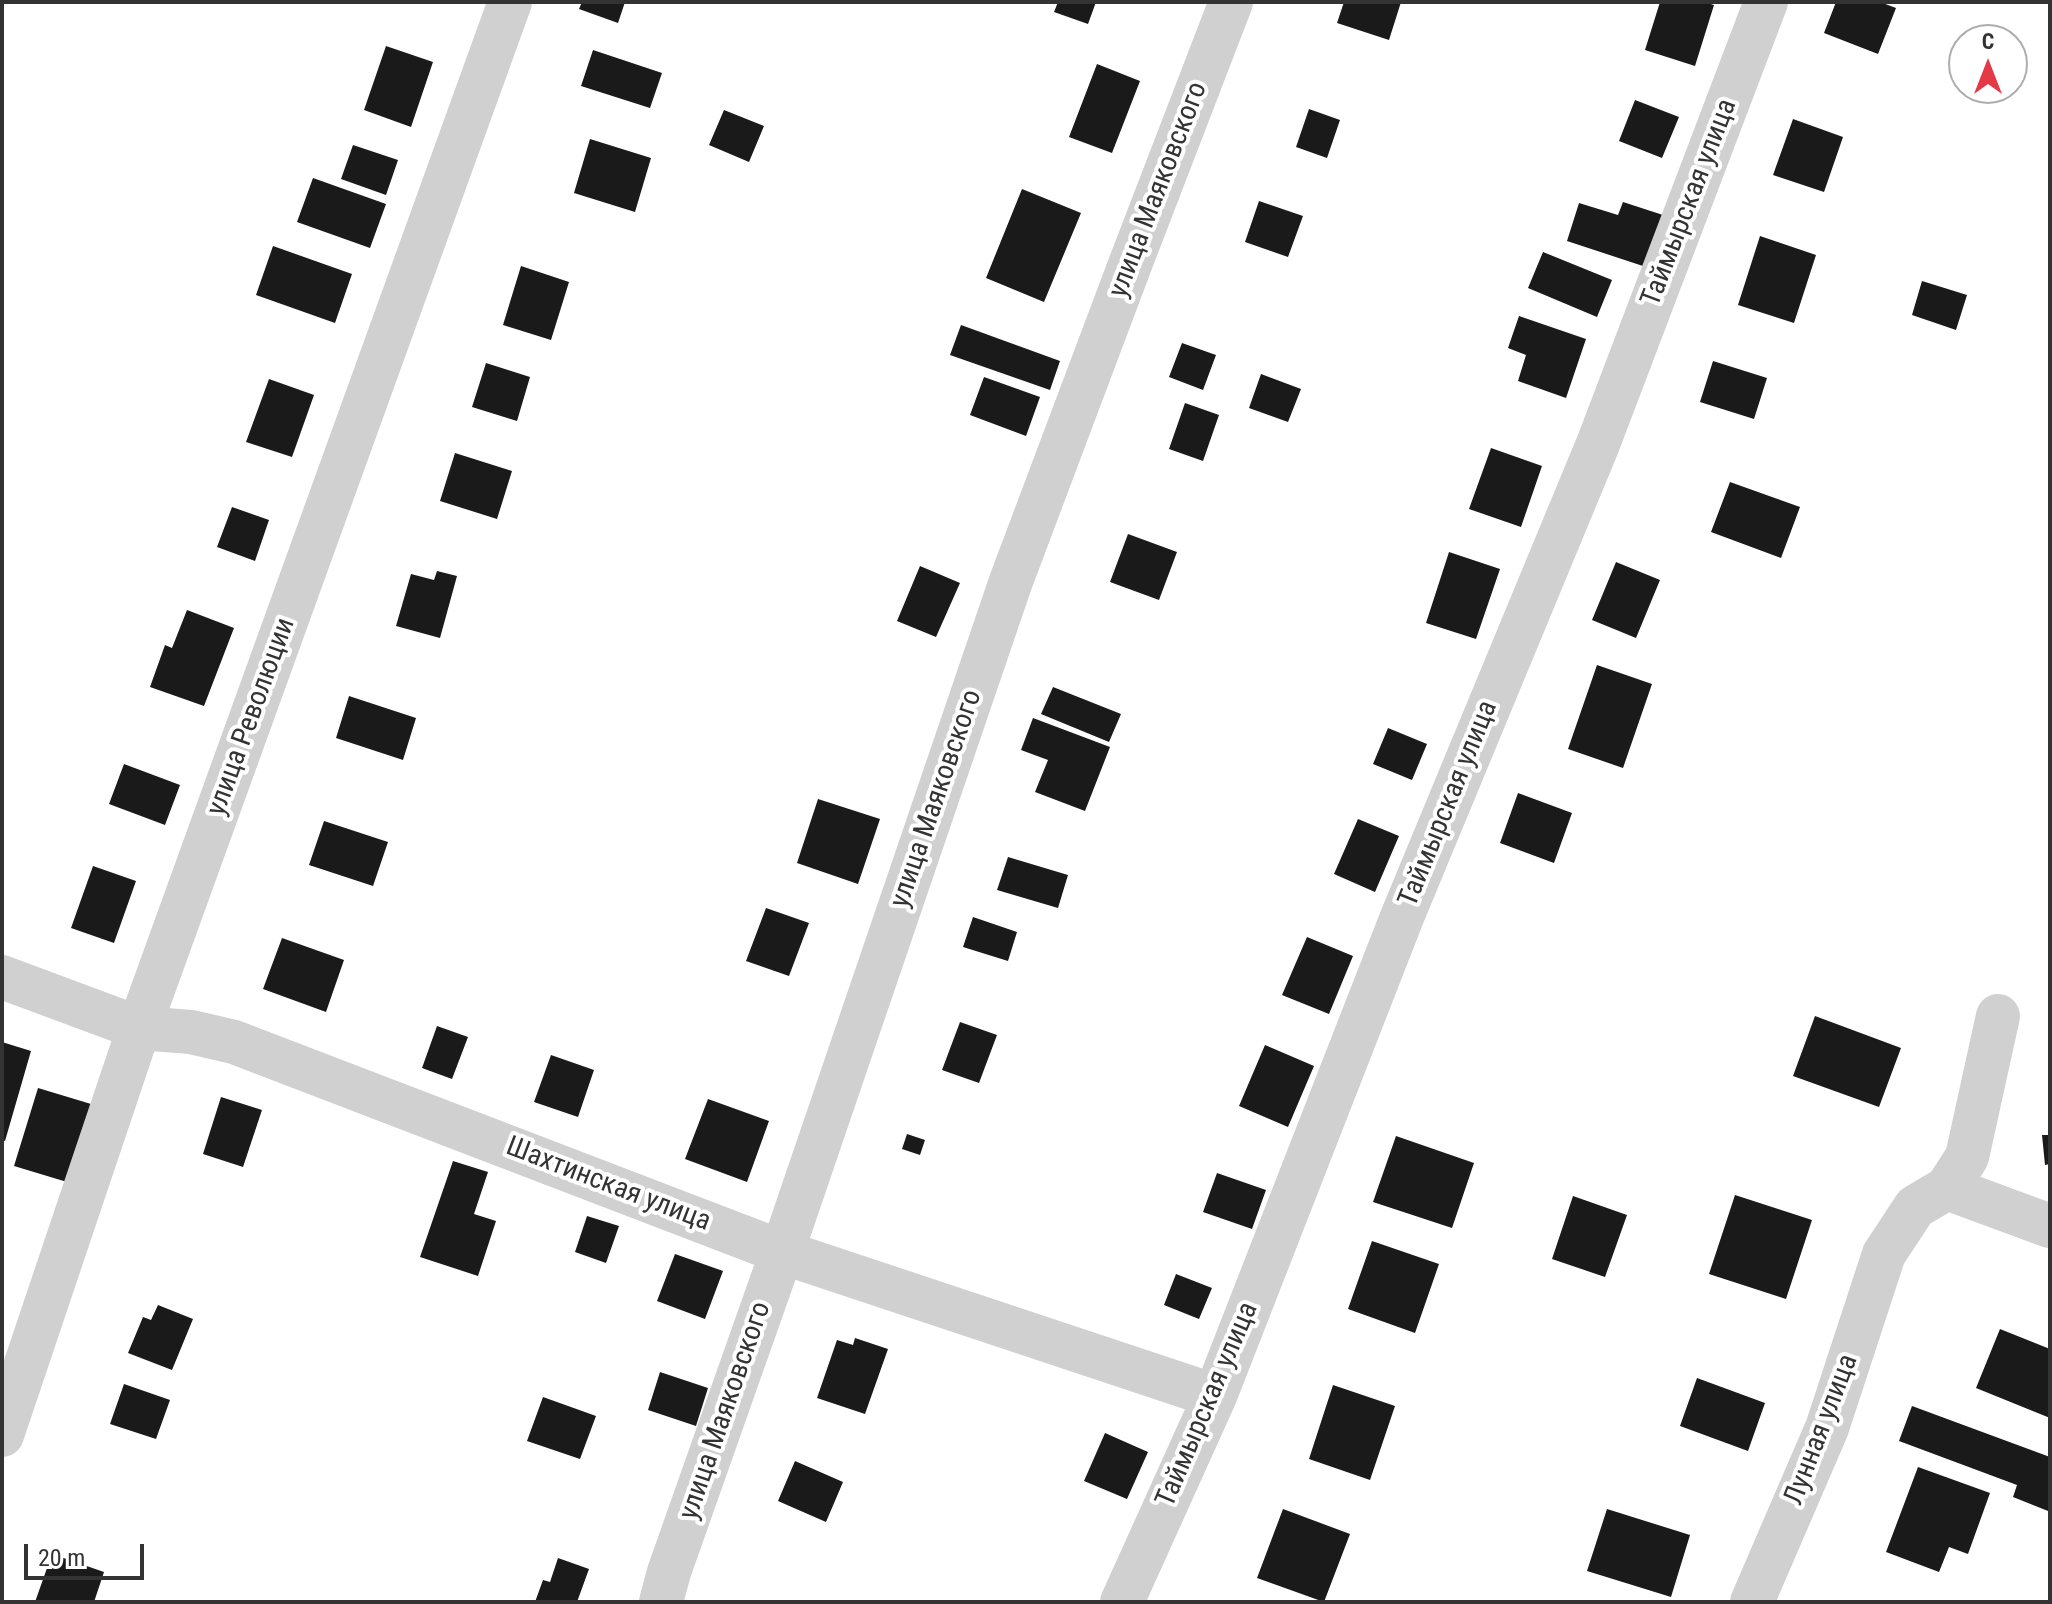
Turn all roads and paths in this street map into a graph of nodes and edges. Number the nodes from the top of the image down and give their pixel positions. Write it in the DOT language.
graph roads {
  1 [pos="510,2"];
  2 [pos="1231,2"];
  3 [pos="1766,2"];
  4 [pos="2,977"];
  5 [pos="1998,1016"];
  6 [pos="139,1028"];
  7 [pos="1947,1188"];
  8 [pos="2050,1226"];
  9 [pos="782,1252"];
  10 [pos="1215,1396"];
  11 [pos="2,1435"];
  12 [pos="661,1602"];
  13 [pos="1122,1602"];
  14 [pos="1752,1602"];
  1 -- 6 [label="street, улица Революции"];
  2 -- 9 [label="street, улица Маяковского"];
  3 -- 10 [label="street, Таймырская улица"];
  4 -- 6 [label="street, Шахтинская улица"];
  5 -- 7 [label="street"];
  6 -- 9 [label="street, Шахтинская улица"];
  6 -- 11 [label="street, улица Революции"];
  7 -- 8 [label="street"];
  7 -- 14 [label="street, Лунная улица"];
  9 -- 10 [label="street, Шахтинская улица"];
  9 -- 12 [label="street, улица Маяковского"];
  10 -- 13 [label="street, Таймырская улица"];
}
